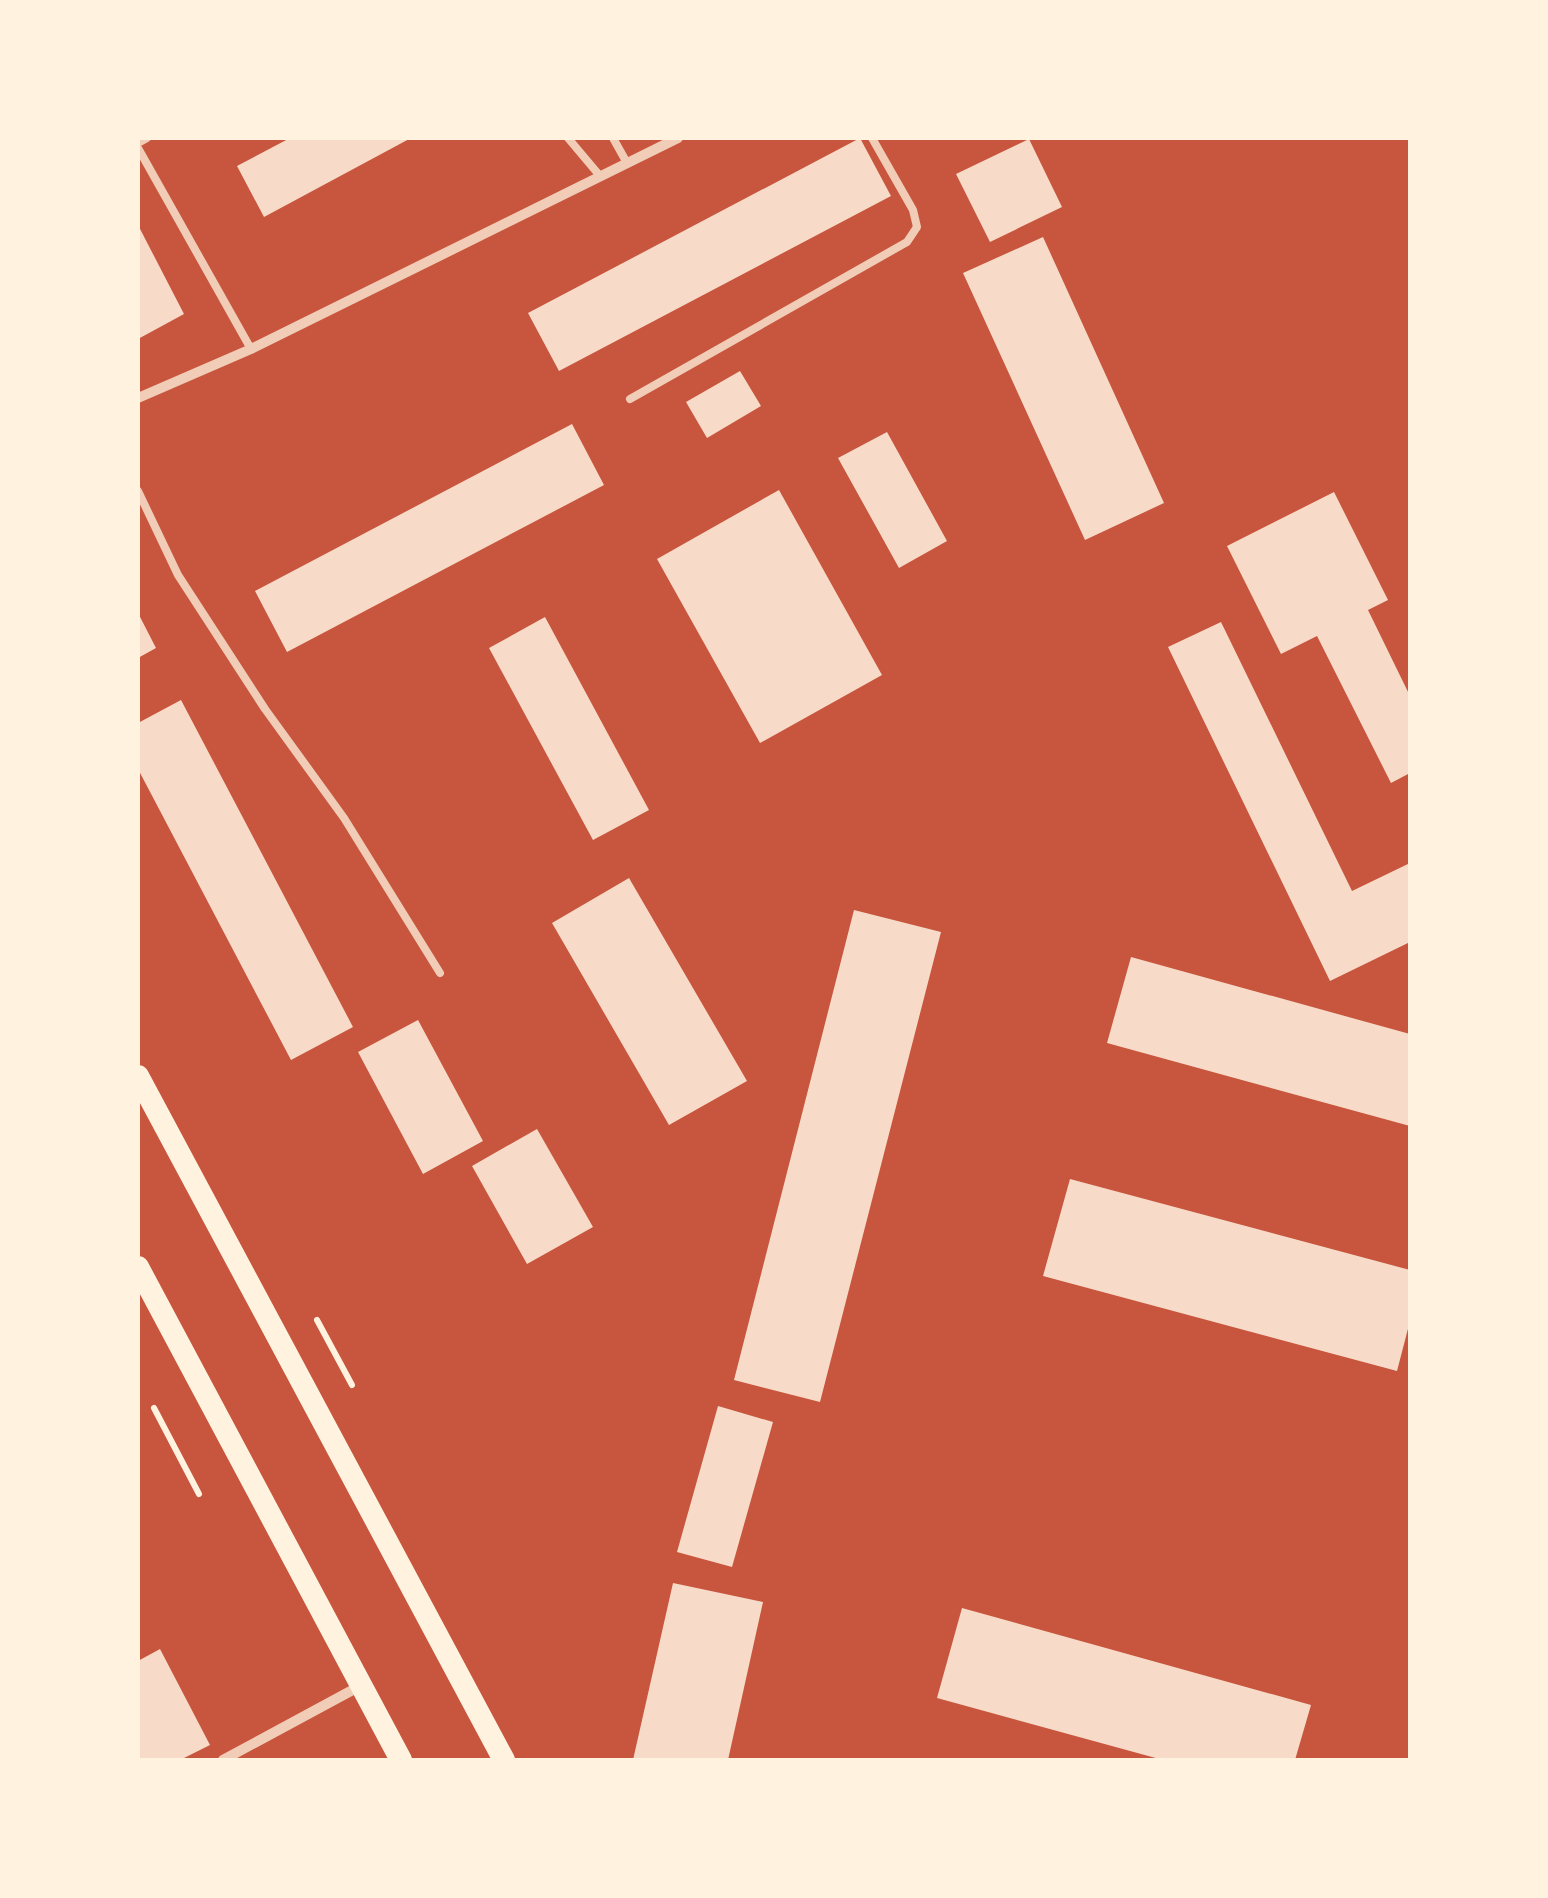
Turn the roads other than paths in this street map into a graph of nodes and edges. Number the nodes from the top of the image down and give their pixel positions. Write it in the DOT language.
graph roads {
  1 [pos="148,138"];
  2 [pos="568,138"];
  3 [pos="613,138"];
  4 [pos="678,138"];
  5 [pos="872,138"];
  6 [pos="138,146"];
  7 [pos="626,163"];
  8 [pos="600,176"];
  9 [pos="251,348"];
  10 [pos="138,398"];
  11 [pos="630,400"];
  12 [pos="138,492"];
  13 [pos="440,973"];
  14 [pos="138,1076"];
  15 [pos="138,1267"];
  16 [pos="360,1686"];
  17 [pos="223,1760"];
  18 [pos="401,1760"];
  19 [pos="504,1760"];
  1 -- 6 [label="lane"];
  2 -- 8 [label="lane"];
  3 -- 7 [label="lane"];
  4 -- 7 [label="street"];
  5 -- 11 [label="lane"];
  6 -- 9 [label="lane"];
  7 -- 8 [label="street"];
  8 -- 9 [label="street"];
  9 -- 10 [label="street"];
  12 -- 13 [label="lane"];
  14 -- 19 [label="main road"];
  15 -- 16 [label="main road"];
  16 -- 17 [label="street"];
  16 -- 18 [label="main road"];
}
